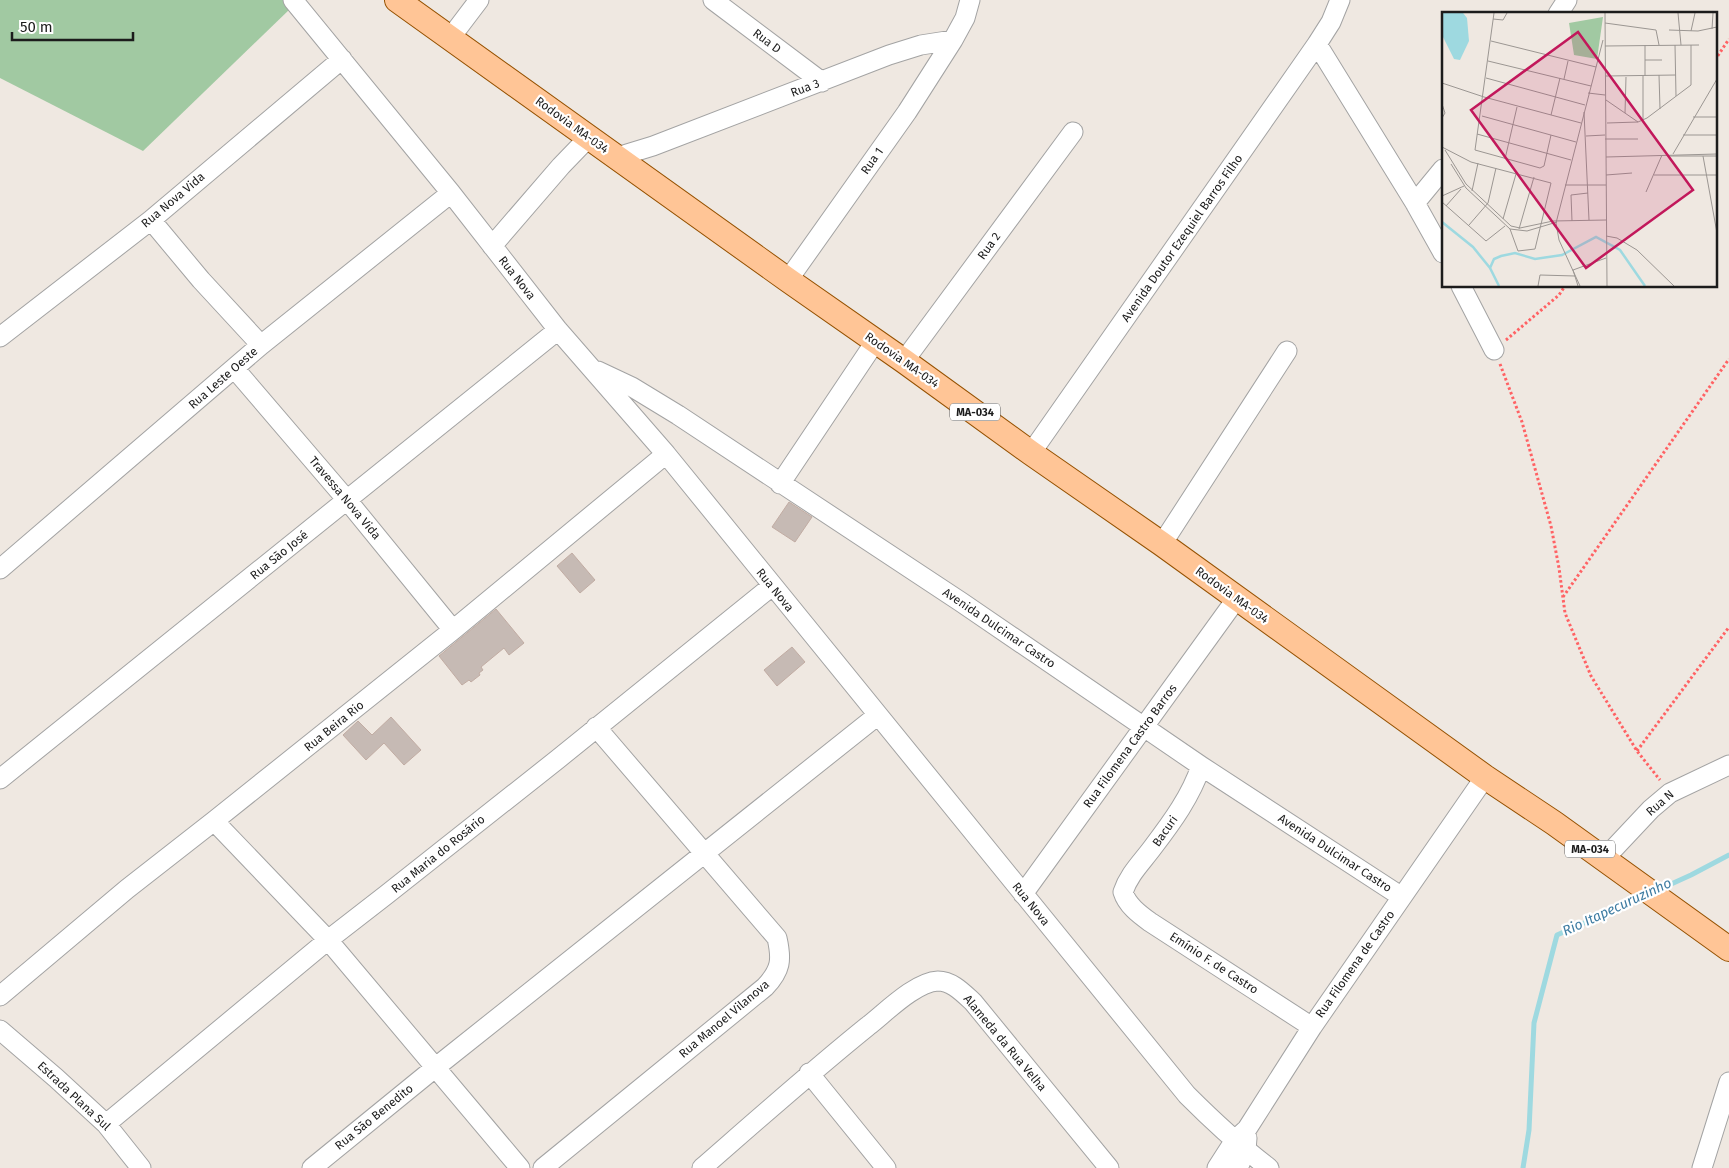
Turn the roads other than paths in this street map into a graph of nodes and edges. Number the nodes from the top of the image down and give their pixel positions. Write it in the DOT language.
graph roads {
  1 [pos="293,0"];
  2 [pos="397,0"];
  3 [pos="479,0"];
  4 [pos="713,0"];
  5 [pos="970,0"];
  6 [pos="1340,0"];
  7 [pos="1355,0"];
  8 [pos="1567,0"];
  9 [pos="1559,12"];
  10 [pos="1331,22"];
  11 [pos="451,37"];
  12 [pos="953,40"];
  13 [pos="1317,44"];
  14 [pos="342,59"];
  15 [pos="822,82"];
  16 [pos="1073,132"];
  17 [pos="589,137"];
  18 [pos="617,157"];
  19 [pos="1442,170"];
  20 [pos="451,193"];
  21 [pos="1415,203"];
  22 [pos="150,220"];
  23 [pos="492,246"];
  24 [pos="1442,251"];
  25 [pos="788,280"];
  26 [pos="1462,288"];
  27 [pos="558,330"];
  28 [pos="0,337"];
  29 [pos="875,342"];
  30 [pos="261,345"];
  31 [pos="1494,350"];
  32 [pos="1287,351"];
  33 [pos="904,361"];
  34 [pos="234,368"];
  35 [pos="591,368"];
  36 [pos="1031,453"];
  37 [pos="666,454"];
  38 [pos="780,484"];
  39 [pos="347,500"];
  40 [pos="1162,544"];
  41 [pos="0,569"];
  42 [pos="772,586"];
  43 [pos="1237,598"];
  44 [pos="453,630"];
  45 [pos="878,715"];
  46 [pos="1145,726"];
  47 [pos="596,727"];
  48 [pos="1729,764"];
  49 [pos="1201,766"];
  50 [pos="1485,777"];
  51 [pos="0,779"];
  52 [pos="214,822"];
  53 [pos="703,854"];
  54 [pos="1604,859"];
  55 [pos="1123,892"];
  56 [pos="1023,894"];
  57 [pos="1402,897"];
  58 [pos="328,940"];
  59 [pos="1729,949"];
  60 [pos="0,996"];
  61 [pos="1312,1027"];
  62 [pos="0,1030"];
  63 [pos="436,1067"];
  64 [pos="809,1073"];
  65 [pos="1729,1082"];
  66 [pos="106,1124"];
  67 [pos="1243,1140"];
  68 [pos="141,1168"];
  69 [pos="312,1168"];
  70 [pos="520,1168"];
  71 [pos="542,1168"];
  72 [pos="702,1168"];
  73 [pos="886,1168"];
  74 [pos="1109,1168"];
  75 [pos="1217,1168"];
  76 [pos="1238,1168"];
  77 [pos="1269,1168"];
  78 [pos="1702,1168"];
  1 -- 14 [label="street, Rua Nova"];
  2 -- 11 [label="main road, Rodovia MA-034 / MA-034"];
  3 -- 11 [label="street"];
  4 -- 15 [label="street, Rua D"];
  5 -- 12 [label="street"];
  6 -- 10 [label="street, Avenida Doutor Ezequiel Barros Filho"];
  7 -- 10 [label="street, Avenida Doutor Ezequiel Barros Filho"];
  8 -- 9 [label="street"];
  10 -- 13 [label="street, Avenida Doutor Ezequiel Barros Filho"];
  11 -- 17 [label="main road, Rodovia MA-034 / MA-034"];
  12 -- 15 [label="street, Rua 3"];
  12 -- 25 [label="street, Rua 1"];
  13 -- 21 [label="street"];
  13 -- 36 [label="street, Avenida Doutor Ezequiel Barros Filho"];
  14 -- 20 [label="street, Rua Nova"];
  14 -- 22 [label="street, Rua Nova Vida"];
  15 -- 18 [label="street, Rua 3"];
  16 -- 33 [label="street, Rua 2"];
  17 -- 18 [label="main road, Rodovia MA-034 / MA-034"];
  17 -- 23 [label="street"];
  18 -- 25 [label="main road, Rodovia MA-034 / MA-034"];
  19 -- 21 [label="street"];
  20 -- 23 [label="street, Rua Nova"];
  20 -- 30 [label="street, Rua Leste Oeste"];
  21 -- 24 [label="street"];
  22 -- 28 [label="street, Rua Nova Vida"];
  22 -- 30 [label="street"];
  23 -- 27 [label="street, Rua Nova"];
  25 -- 29 [label="main road, Rodovia MA-034 / MA-034"];
  26 -- 31 [label="street"];
  27 -- 35 [label="street, Rua Nova"];
  27 -- 39 [label="street, Rua São José"];
  29 -- 33 [label="main road, Rodovia MA-034 / MA-034"];
  29 -- 38 [label="street"];
  30 -- 34 [label="street, Rua Leste Oeste"];
  32 -- 40 [label="street"];
  33 -- 36 [label="main road, Rodovia MA-034 / MA-034"];
  34 -- 39 [label="street, Travessa Nova Vida"];
  34 -- 41 [label="street, Rua Leste Oeste"];
  35 -- 37 [label="street, Rua Nova"];
  35 -- 38 [label="street, Avenida Dulcimar Castro"];
  36 -- 40 [label="main road, Rodovia MA-034 / MA-034"];
  37 -- 42 [label="street, Rua Nova"];
  37 -- 44 [label="street, Rua Beira Rio"];
  38 -- 46 [label="street, Avenida Dulcimar Castro"];
  39 -- 44 [label="street, Travessa Nova Vida"];
  39 -- 51 [label="street, Rua São José"];
  40 -- 43 [label="main road, Rodovia MA-034 / MA-034"];
  42 -- 45 [label="street, Rua Nova"];
  42 -- 47 [label="street, Rua Maria do Rosário"];
  43 -- 46 [label="street, Rua Filomena Castro Barros"];
  43 -- 50 [label="main road, Rodovia MA-034 / MA-034"];
  44 -- 52 [label="street, Rua Beira Rio"];
  45 -- 53 [label="street, Rua São Benedito"];
  45 -- 56 [label="street, Rua Nova"];
  46 -- 49 [label="street, Avenida Dulcimar Castro"];
  46 -- 56 [label="street, Rua Filomena Castro Barros"];
  47 -- 53 [label="street, Rua Manoel Vilanova"];
  47 -- 58 [label="street, Rua Maria do Rosário"];
  48 -- 54 [label="street, Rua N"];
  49 -- 55 [label="street, Bacuri"];
  49 -- 57 [label="street, Avenida Dulcimar Castro"];
  50 -- 54 [label="main road, Rodovia MA-034 / MA-034"];
  50 -- 57 [label="street, Rua Filomena de Castro"];
  52 -- 58 [label="street"];
  52 -- 60 [label="street, Rua Beira Rio"];
  53 -- 63 [label="street, Rua São Benedito"];
  53 -- 71 [label="street, Rua Manoel Vilanova"];
  54 -- 59 [label="main road, MA-034"];
  55 -- 61 [label="street, Emínio F. de Castro"];
  56 -- 67 [label="street, Rua Nova"];
  57 -- 61 [label="street, Rua Filomena de Castro"];
  58 -- 63 [label="street"];
  58 -- 66 [label="street, Rua Maria do Rosário"];
  61 -- 67 [label="street, Rua Filomena de Castro"];
  62 -- 66 [label="street, Estrada Plana Sul"];
  63 -- 69 [label="street, Rua São Benedito"];
  63 -- 70 [label="street"];
  64 -- 72 [label="street, Alameda da Rua Velha"];
  64 -- 73 [label="street"];
  64 -- 74 [label="street, Alameda da Rua Velha"];
  65 -- 78 [label="street"];
  66 -- 68 [label="street, Estrada Plana Sul"];
  67 -- 75 [label="street"];
  67 -- 76 [label="street"];
  67 -- 77 [label="street, Rua Nova"];
}
